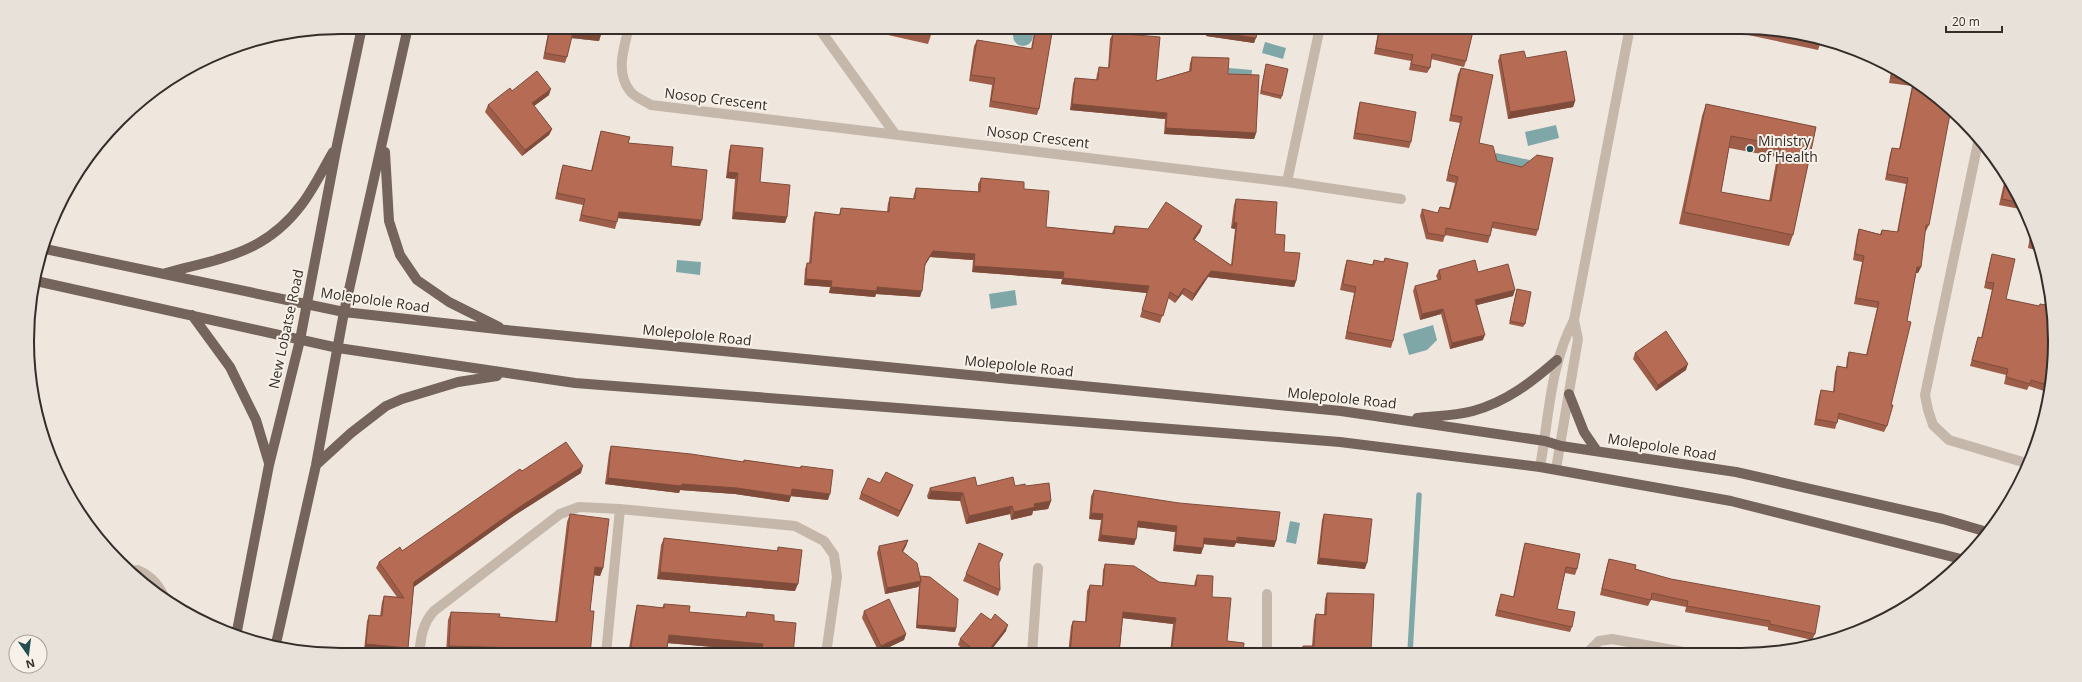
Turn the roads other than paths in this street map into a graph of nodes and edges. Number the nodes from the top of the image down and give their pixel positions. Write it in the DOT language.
graph roads {
  1 [pos="361,34"];
  2 [pos="407,34"];
  3 [pos="627,34"];
  4 [pos="823,34"];
  5 [pos="1319,34"];
  6 [pos="1629,34"];
  7 [pos="895,134"];
  8 [pos="384,140"];
  9 [pos="337,145"];
  10 [pos="1977,145"];
  11 [pos="1287,182"];
  12 [pos="1401,199"];
  13 [pos="48,250"];
  14 [pos="164,274"];
  15 [pos="40,282"];
  16 [pos="306,304"];
  17 [pos="344,312"];
  18 [pos="192,315"];
  19 [pos="1574,320"];
  20 [pos="506,330"];
  21 [pos="300,340"];
  22 [pos="338,348"];
  23 [pos="1557,360"];
  24 [pos="505,374"];
  25 [pos="1569,394"];
  26 [pos="1403,419"];
  27 [pos="1544,441"];
  28 [pos="1561,446"];
  29 [pos="1597,451"];
  30 [pos="2023,462"];
  31 [pos="269,465"];
  32 [pos="316,465"];
  33 [pos="1540,466"];
  34 [pos="1556,469"];
  35 [pos="620,509"];
  36 [pos="1983,531"];
  37 [pos="1958,558"];
  38 [pos="1038,568"];
  39 [pos="137,570"];
  40 [pos="160,589"];
  41 [pos="1268,594"];
  42 [pos="237,630"];
  43 [pos="277,641"];
  44 [pos="420,648"];
  45 [pos="607,648"];
  46 [pos="827,648"];
  47 [pos="1032,648"];
  48 [pos="1267,648"];
  49 [pos="1592,648"];
  50 [pos="1662,648"];
  1 -- 9 [label="main road, New Lobatse Road"];
  2 -- 8 [label="main road"];
  3 -- 7 [label="street, Nosop Crescent"];
  4 -- 7 [label="street"];
  5 -- 11 [label="street"];
  6 -- 19 [label="street"];
  7 -- 11 [label="street, Nosop Crescent"];
  8 -- 17 [label="main road"];
  8 -- 20 [label="main road"];
  9 -- 14 [label="main road"];
  9 -- 16 [label="main road, New Lobatse Road"];
  10 -- 30 [label="street"];
  11 -- 12 [label="street, Nosop Crescent"];
  13 -- 14 [label="main road, Molepolole Road"];
  14 -- 16 [label="main road, Molepolole Road"];
  15 -- 18 [label="main road"];
  16 -- 17 [label="main road, Molepolole Road"];
  16 -- 21 [label="main road, New Lobatse Road"];
  17 -- 20 [label="main road, Molepolole Road"];
  17 -- 22 [label="main road"];
  18 -- 21 [label="main road"];
  18 -- 31 [label="main road"];
  19 -- 23 [label="street"];
  19 -- 25 [label="street"];
  20 -- 26 [label="main road, Molepolole Road"];
  21 -- 22 [label="main road"];
  21 -- 31 [label="main road, New Lobatse Road"];
  22 -- 24 [label="main road"];
  22 -- 32 [label="main road"];
  23 -- 26 [label="main road"];
  23 -- 27 [label="street"];
  24 -- 32 [label="main road"];
  24 -- 33 [label="main road"];
  25 -- 28 [label="street"];
  25 -- 29 [label="main road"];
  26 -- 27 [label="main road, Molepolole Road"];
  27 -- 28 [label="main road, Molepolole Road"];
  27 -- 33 [label="street"];
  28 -- 29 [label="main road, Molepolole Road"];
  28 -- 34 [label="street"];
  29 -- 36 [label="main road, Molepolole Road"];
  31 -- 42 [label="main road, New Lobatse Road"];
  32 -- 43 [label="main road"];
  33 -- 34 [label="main road"];
  34 -- 37 [label="main road"];
  35 -- 44 [label="street"];
  35 -- 45 [label="street"];
  35 -- 46 [label="street"];
  38 -- 47 [label="street"];
  39 -- 40 [label="street"];
  41 -- 48 [label="street"];
  49 -- 50 [label="street"];
}
